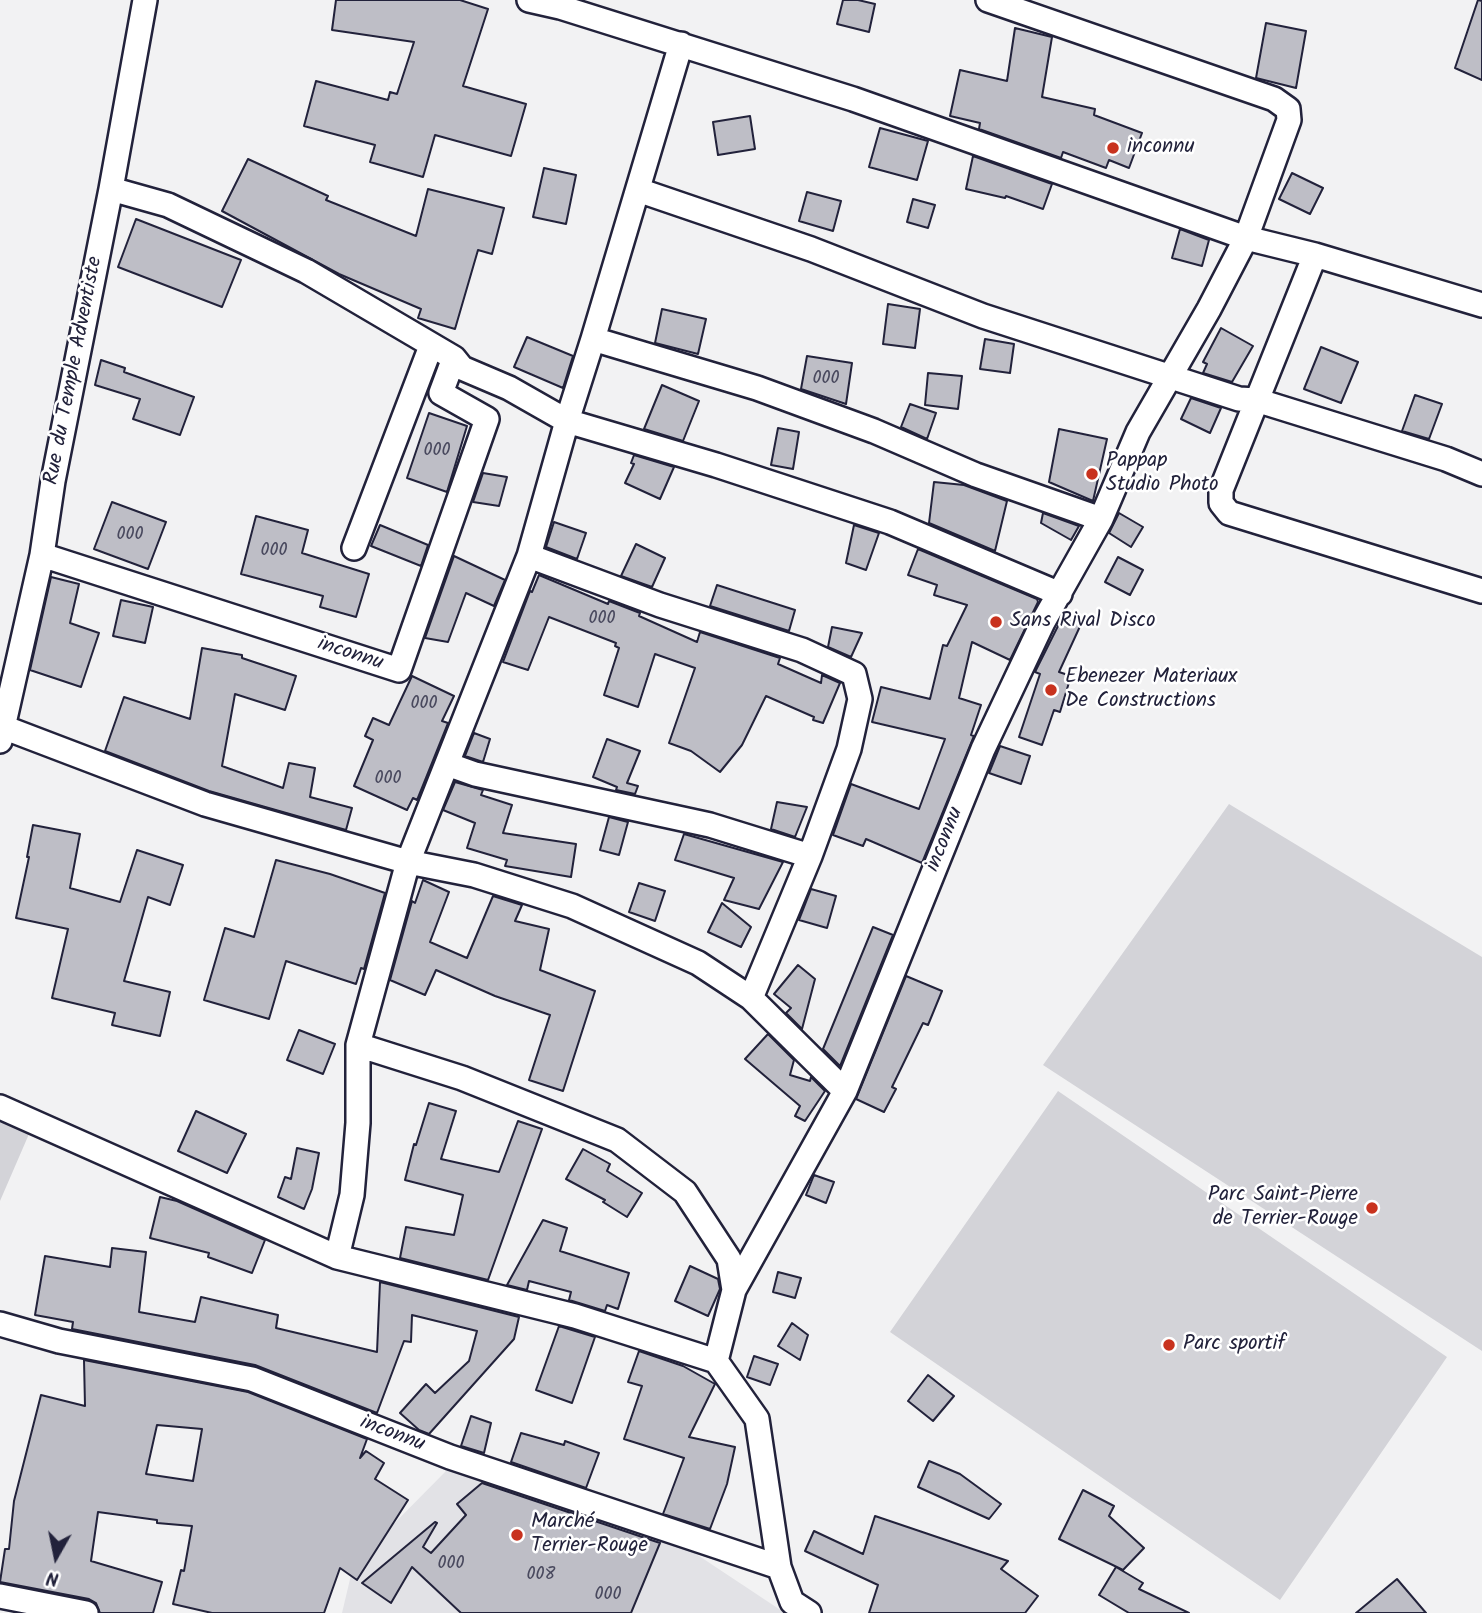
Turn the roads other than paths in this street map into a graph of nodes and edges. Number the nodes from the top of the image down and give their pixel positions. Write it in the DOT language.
graph roads {
  1 [pos="145,0"];
  2 [pos="528,0"];
  3 [pos="988,0"];
  4 [pos="681,44"];
  5 [pos="111,189"];
  6 [pos="638,190"];
  7 [pos="1246,238"];
  8 [pos="1315,256"];
  9 [pos="1482,305"];
  10 [pos="593,339"];
  11 [pos="431,346"];
  12 [pos="454,358"];
  13 [pos="1170,378"];
  14 [pos="1256,400"];
  15 [pos="566,421"];
  16 [pos="1482,474"];
  17 [pos="1101,519"];
  18 [pos="354,548"];
  19 [pos="42,555"];
  20 [pos="529,556"];
  21 [pos="1482,591"];
  22 [pos="1060,594"];
  23 [pos="1,734"];
  24 [pos="447,764"];
  25 [pos="810,856"];
  26 [pos="408,862"];
  27 [pos="751,998"];
  28 [pos="358,1045"];
  29 [pos="845,1091"];
  30 [pos="0,1107"];
  31 [pos="337,1257"];
  32 [pos="734,1290"];
  33 [pos="0,1324"];
  34 [pos="716,1362"];
  35 [pos="779,1567"];
  36 [pos="0,1596"];
  37 [pos="86,1613"];
  38 [pos="809,1613"];
  1 -- 5 [label="street, Rue du Temple Adventiste"];
  2 -- 4 [label="street"];
  3 -- 7 [label="street, inconnu"];
  4 -- 6 [label="street"];
  4 -- 7 [label="street"];
  5 -- 11 [label="street"];
  5 -- 19 [label="street, Rue du Temple Adventiste"];
  6 -- 10 [label="street"];
  6 -- 13 [label="street"];
  7 -- 8 [label="street"];
  7 -- 13 [label="street, inconnu"];
  8 -- 9 [label="street"];
  8 -- 14 [label="street"];
  10 -- 15 [label="street"];
  10 -- 17 [label="street"];
  11 -- 12 [label="street"];
  11 -- 18 [label="street"];
  12 -- 15 [label="street"];
  12 -- 19 [label="street, inconnu"];
  13 -- 14 [label="street"];
  13 -- 17 [label="street, inconnu"];
  14 -- 16 [label="street"];
  14 -- 21 [label="street"];
  15 -- 20 [label="street"];
  15 -- 22 [label="street"];
  17 -- 22 [label="street, inconnu"];
  19 -- 23 [label="street, Rue du Temple Adventiste"];
  20 -- 24 [label="street"];
  20 -- 25 [label="street"];
  22 -- 29 [label="street, inconnu"];
  23 -- 26 [label="street"];
  24 -- 25 [label="street"];
  24 -- 26 [label="street"];
  25 -- 27 [label="street"];
  26 -- 27 [label="street"];
  26 -- 28 [label="street"];
  27 -- 29 [label="street"];
  28 -- 31 [label="street"];
  28 -- 32 [label="street, inconnu"];
  29 -- 32 [label="street, inconnu"];
  30 -- 31 [label="street"];
  31 -- 34 [label="street"];
  32 -- 34 [label="street, inconnu"];
  33 -- 35 [label="street, inconnu"];
  34 -- 35 [label="street"];
  35 -- 38 [label="street"];
  36 -- 37 [label="street"];
}
